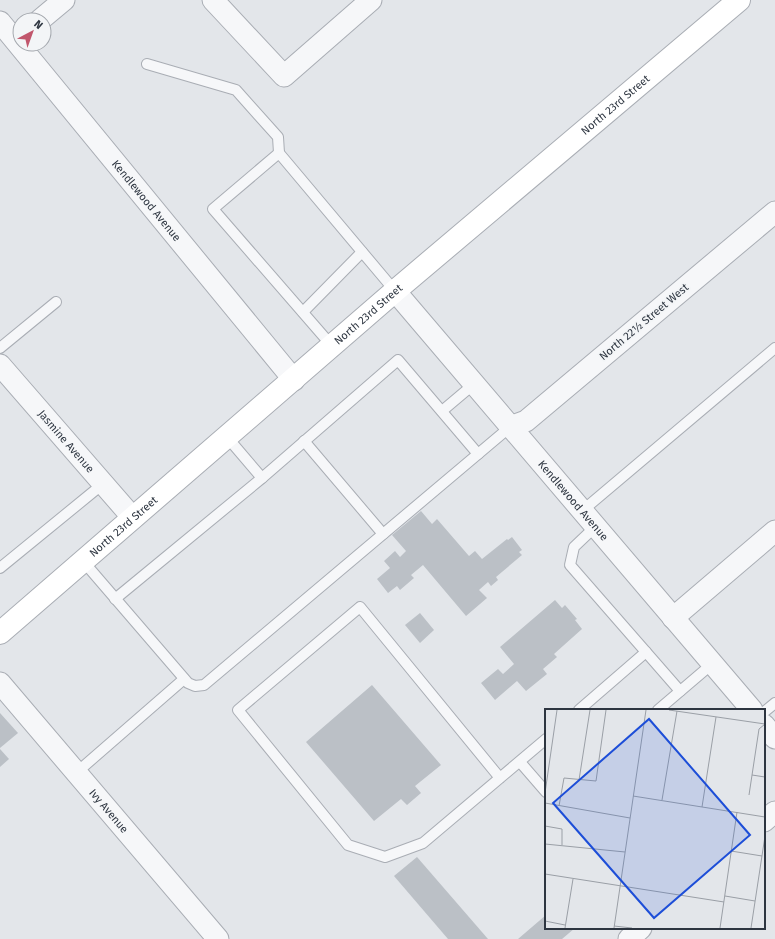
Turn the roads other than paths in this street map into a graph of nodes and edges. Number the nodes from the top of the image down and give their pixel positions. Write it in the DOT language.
graph roads {
  1 [pos="64,0"];
  2 [pos="213,0"];
  3 [pos="371,0"];
  4 [pos="739,0"];
  5 [pos="50,12"];
  6 [pos="0,22"];
  7 [pos="12,33"];
  8 [pos="29,52"];
  9 [pos="147,64"];
  10 [pos="279,153"];
  11 [pos="775,212"];
  12 [pos="362,252"];
  13 [pos="395,292"];
  14 [pos="56,302"];
  15 [pos="303,312"];
  16 [pos="332,346"];
  17 [pos="0,348"];
  18 [pos="775,348"];
  19 [pos="0,365"];
  20 [pos="294,380"];
  21 [pos="474,384"];
  22 [pos="442,411"];
  23 [pos="510,427"];
  24 [pos="227,437"];
  25 [pos="304,442"];
  26 [pos="478,454"];
  27 [pos="262,478"];
  28 [pos="104,483"];
  29 [pos="133,518"];
  30 [pos="589,519"];
  31 [pos="775,531"];
  32 [pos="383,534"];
  33 [pos="83,561"];
  34 [pos="0,568"];
  35 [pos="115,599"];
  36 [pos="673,618"];
  37 [pos="0,633"];
  38 [pos="646,652"];
  39 [pos="712,664"];
  40 [pos="184,679"];
  41 [pos="0,683"];
  42 [pos="680,691"];
  43 [pos="775,703"];
  44 [pos="580,709"];
  45 [pos="659,709"];
  46 [pos="751,709"];
  47 [pos="765,711"];
  48 [pos="765,726"];
  49 [pos="775,738"];
  50 [pos="545,740"];
  51 [pos="520,762"];
  52 [pos="76,773"];
  53 [pos="500,778"];
  54 [pos="545,791"];
  55 [pos="775,812"];
  56 [pos="765,820"];
  57 [pos="641,929"];
  58 [pos="218,939"];
  59 [pos="629,939"];
  1 -- 5 [label="street"];
  2 -- 3 [label="street"];
  4 -- 13 [label="main road, North 23rd Street"];
  6 -- 7 [label="street, Kendlewood Avenue"];
  8 -- 20 [label="street, Kendlewood Avenue"];
  9 -- 10 [label="lane"];
  10 -- 12 [label="lane"];
  10 -- 15 [label="lane"];
  11 -- 23 [label="street, North 22½ Street West"];
  12 -- 13 [label="lane"];
  12 -- 15 [label="lane"];
  13 -- 16 [label="main road, North 23rd Street"];
  13 -- 21 [label="street, Kendlewood Avenue"];
  14 -- 17 [label="lane"];
  15 -- 16 [label="lane"];
  16 -- 20 [label="main road, North 23rd Street"];
  18 -- 30 [label="lane"];
  19 -- 28 [label="street, Jasmine Avenue"];
  20 -- 24 [label="main road, North 23rd Street"];
  21 -- 22 [label="lane"];
  21 -- 23 [label="street, Kendlewood Avenue"];
  22 -- 25 [label="lane"];
  22 -- 26 [label="lane"];
  23 -- 26 [label="lane"];
  23 -- 30 [label="street, Kendlewood Avenue"];
  24 -- 27 [label="lane"];
  24 -- 29 [label="main road, North 23rd Street"];
  25 -- 27 [label="lane"];
  25 -- 32 [label="lane"];
  26 -- 32 [label="lane"];
  27 -- 35 [label="lane"];
  28 -- 29 [label="street, Jasmine Avenue"];
  28 -- 34 [label="lane"];
  29 -- 33 [label="main road, North 23rd Street"];
  30 -- 36 [label="street, Kendlewood Avenue"];
  30 -- 38 [label="lane"];
  31 -- 36 [label="street"];
  32 -- 40 [label="lane"];
  33 -- 35 [label="lane"];
  33 -- 37 [label="main road, North 23rd Street"];
  35 -- 40 [label="lane"];
  36 -- 39 [label="street, Kendlewood Avenue"];
  38 -- 42 [label="lane"];
  38 -- 44 [label="lane"];
  39 -- 42 [label="lane"];
  39 -- 46 [label="street, Kendlewood Avenue"];
  40 -- 52 [label="lane"];
  41 -- 52 [label="street, Ivy Avenue"];
  42 -- 45 [label="lane"];
  43 -- 47 [label="lane"];
  48 -- 49 [label="street"];
  50 -- 51 [label="lane"];
  51 -- 53 [label="lane"];
  51 -- 54 [label="lane"];
  52 -- 58 [label="street, Ivy Avenue"];
  53 -- 53 [label="lane"];
  55 -- 56 [label="street"];
  57 -- 59 [label="street"];
}
